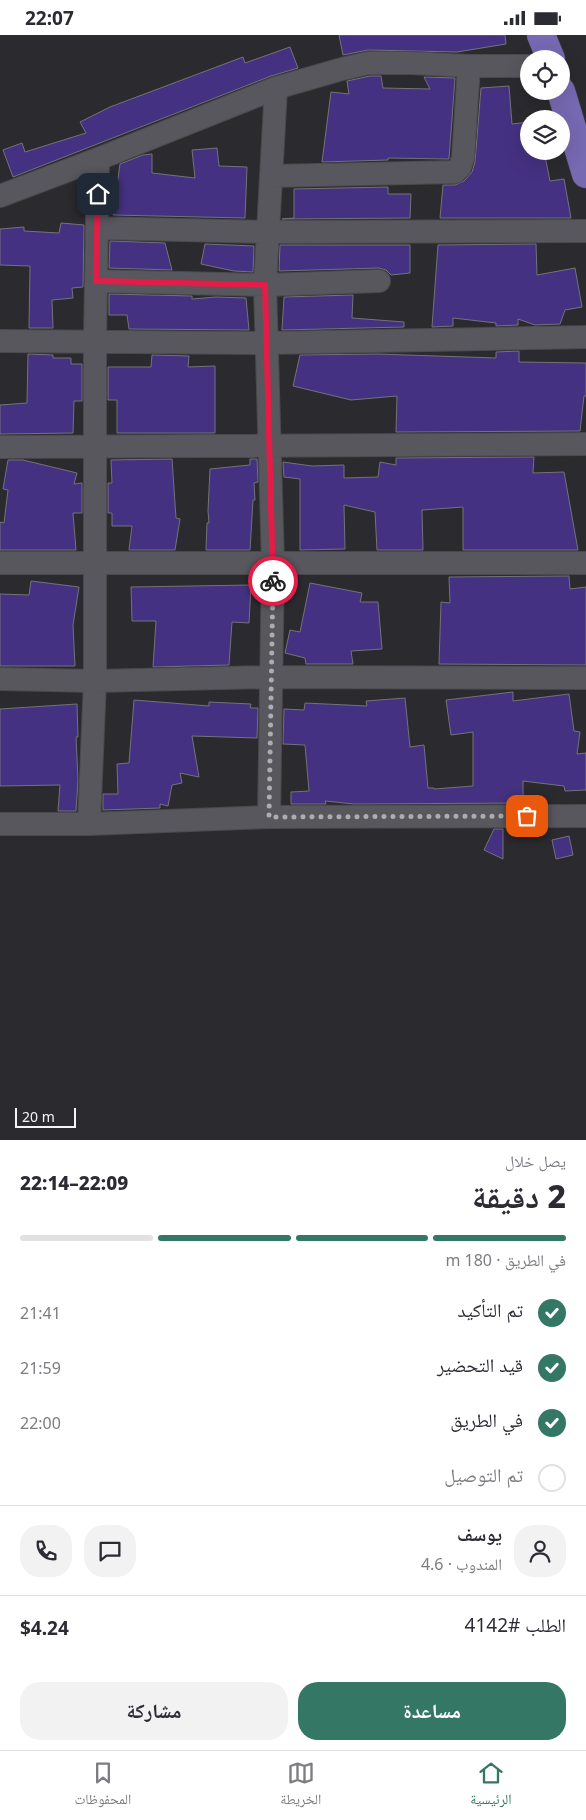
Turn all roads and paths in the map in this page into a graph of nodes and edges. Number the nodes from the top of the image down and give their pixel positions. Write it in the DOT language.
graph roads {
  1 [pos="541,35"];
  2 [pos="547,50"];
  3 [pos="469,66"];
  4 [pos="520,66"];
  5 [pos="276,87"];
  6 [pos="564,100"];
  7 [pos="98,159"];
  8 [pos="586,174"];
  9 [pos="271,176"];
  10 [pos="0,197"];
  11 [pos="97,228"];
  12 [pos="267,231"];
  13 [pos="586,231"];
  14 [pos="96,281"];
  15 [pos="379,281"];
  16 [pos="265,285"];
  17 [pos="586,337"];
  18 [pos="0,341"];
  19 [pos="95,341"];
  20 [pos="267,343"];
  21 [pos="586,444"];
  22 [pos="95,446"];
  23 [pos="270,446"];
  24 [pos="0,447"];
  25 [pos="0,563"];
  26 [pos="586,563"];
  27 [pos="96,564"];
  28 [pos="273,564"];
  29 [pos="271,677"];
  30 [pos="586,678"];
  31 [pos="0,679"];
  32 [pos="95,681"];
  33 [pos="586,816"];
  34 [pos="269,817"];
  35 [pos="0,824"];
  36 [pos="89,825"];
  1 -- 2 [label="main road"];
  3 -- 4 [label="street"];
  3 -- 5 [label="street"];
  3 -- 9 [label="street"];
  5 -- 7 [label="street"];
  5 -- 9 [label="street"];
  6 -- 8 [label="main road"];
  7 -- 10 [label="street"];
  7 -- 11 [label="street"];
  9 -- 12 [label="street"];
  11 -- 12 [label="street"];
  11 -- 14 [label="street"];
  12 -- 13 [label="street"];
  12 -- 16 [label="street"];
  14 -- 16 [label="street"];
  14 -- 19 [label="street"];
  15 -- 16 [label="street"];
  16 -- 20 [label="street"];
  17 -- 20 [label="street"];
  18 -- 19 [label="street"];
  19 -- 20 [label="street"];
  19 -- 22 [label="street"];
  20 -- 23 [label="street"];
  21 -- 23 [label="street"];
  22 -- 23 [label="street"];
  22 -- 24 [label="street"];
  22 -- 27 [label="street"];
  23 -- 28 [label="street"];
  25 -- 27 [label="street"];
  26 -- 28 [label="street"];
  27 -- 28 [label="street"];
  27 -- 32 [label="street"];
  28 -- 29 [label="street"];
  29 -- 30 [label="street"];
  29 -- 32 [label="street"];
  29 -- 34 [label="street"];
  31 -- 32 [label="street"];
  32 -- 36 [label="street"];
  33 -- 34 [label="street"];
  34 -- 36 [label="street"];
  35 -- 36 [label="street"];
}
